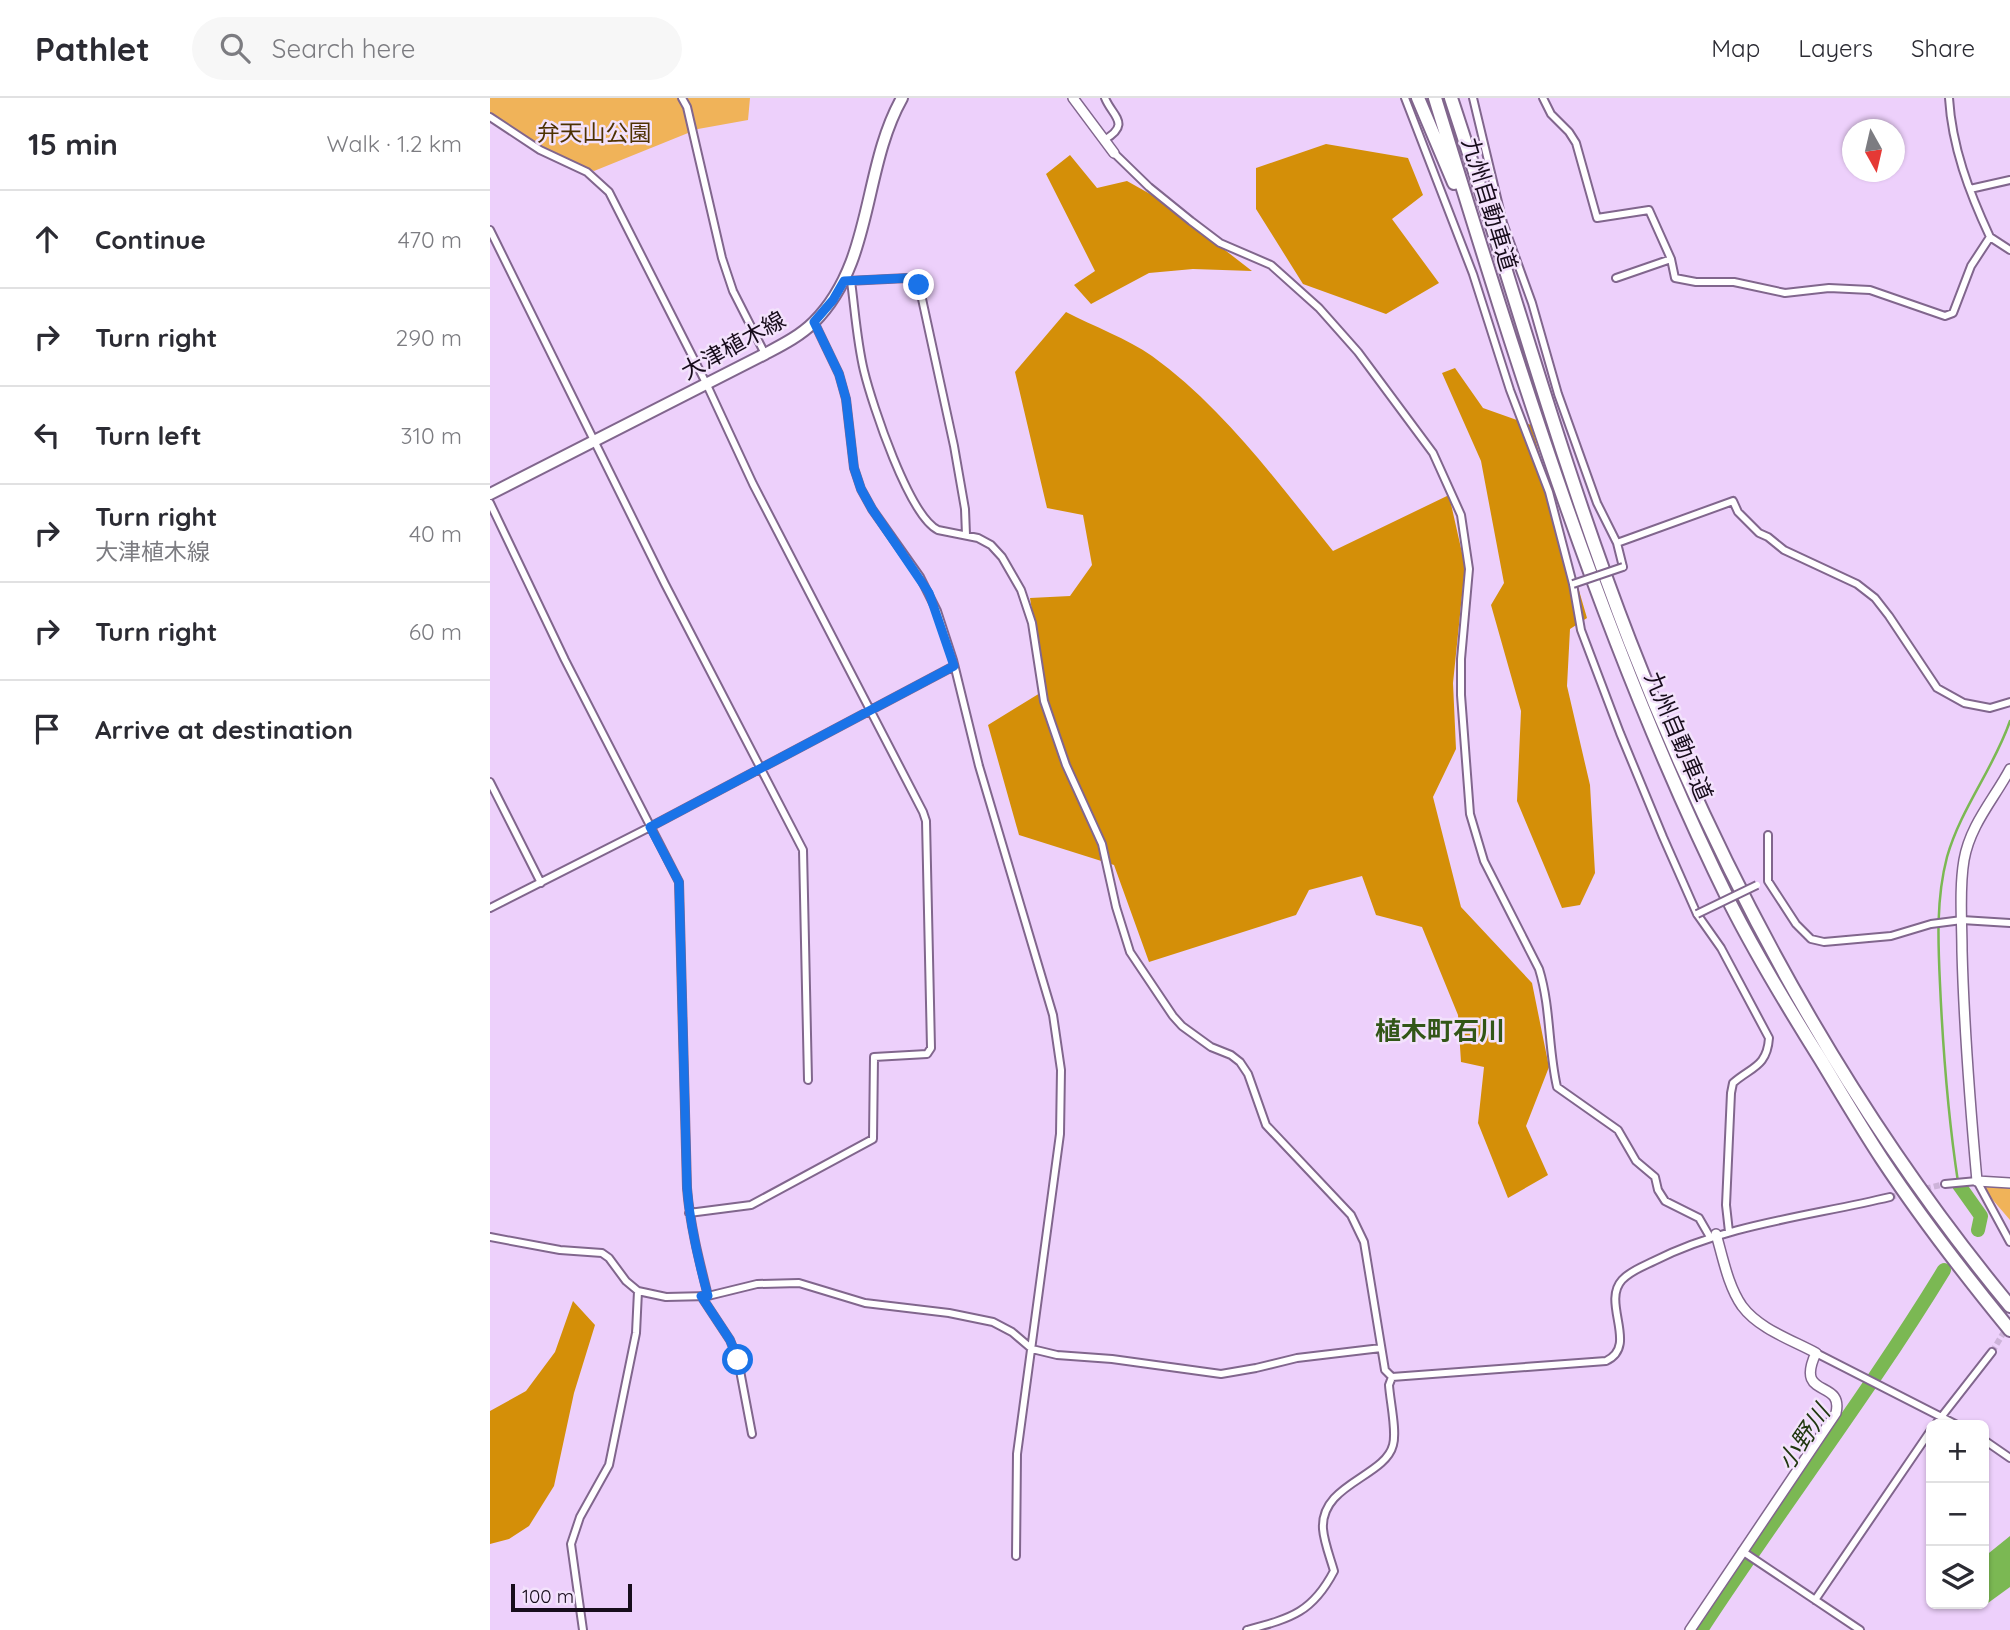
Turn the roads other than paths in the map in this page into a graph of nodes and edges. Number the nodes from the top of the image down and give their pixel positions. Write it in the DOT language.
graph roads {
  1 [pos="682,98"];
  2 [pos="902,98"];
  3 [pos="1073,98"];
  4 [pos="1105,98"];
  5 [pos="1405,98"];
  6 [pos="1418,98"];
  7 [pos="1435,98"];
  8 [pos="1451,98"];
  9 [pos="1456,98"];
  10 [pos="1473,98"];
  11 [pos="1543,98"];
  12 [pos="1949,98"];
  13 [pos="490,117"];
  14 [pos="1104,140"];
  15 [pos="1467,149"];
  16 [pos="1114,153"];
  17 [pos="2010,180"];
  18 [pos="1970,189"];
  19 [pos="490,230"];
  20 [pos="1990,237"];
  21 [pos="1480,244"];
  22 [pos="2010,250"];
  23 [pos="1671,259"];
  24 [pos="1616,278"];
  25 [pos="848,281"];
  26 [pos="814,322"];
  27 [pos="765,355"];
  28 [pos="707,385"];
  29 [pos="594,441"];
  30 [pos="490,494"];
  31 [pos="490,503"];
  32 [pos="966,536"];
  33 [pos="1617,543"];
  34 [pos="1573,584"];
  35 [pos="954,666"];
  36 [pos="2008,702"];
  37 [pos="871,709"];
  38 [pos="760,767"];
  39 [pos="2010,769"];
  40 [pos="490,782"];
  41 [pos="650,827"];
  42 [pos="1768,835"];
  43 [pos="1768,881"];
  44 [pos="541,883"];
  45 [pos="490,908"];
  46 [pos="1697,914"];
  47 [pos="1962,920"];
  48 [pos="2010,923"];
  49 [pos="808,1080"];
  50 [pos="1973,1181"];
  51 [pos="2010,1183"];
  52 [pos="1945,1184"];
  53 [pos="1890,1196"];
  54 [pos="689,1213"];
  55 [pos="1728,1232"];
  56 [pos="1713,1236"];
  57 [pos="490,1237"];
  58 [pos="2010,1242"];
  59 [pos="638,1291"];
  60 [pos="705,1296"];
  61 [pos="2010,1306"];
  62 [pos="2010,1330"];
  63 [pos="1381,1348"];
  64 [pos="1032,1349"];
  65 [pos="1992,1352"];
  66 [pos="1816,1353"];
  67 [pos="1392,1377"];
  68 [pos="1941,1417"];
  69 [pos="1939,1420"];
  70 [pos="1947,1420"];
  71 [pos="751,1434"];
  72 [pos="1926,1437"];
  73 [pos="1989,1443"];
  74 [pos="2010,1458"];
  75 [pos="1744,1553"];
  76 [pos="1016,1556"];
  77 [pos="1815,1600"];
  78 [pos="583,1630"];
  79 [pos="1247,1630"];
  80 [pos="1690,1630"];
  81 [pos="1860,1630"];
  1 -- 27 [label="street"];
  2 -- 25 [label="main road, 大津植木線"];
  3 -- 14 [label="street"];
  4 -- 14 [label="street"];
  5 -- 34 [label="street"];
  6 -- 21 [label="highway"];
  7 -- 21 [label="highway, 九州自動車道"];
  8 -- 15 [label="highway, 九州自動車道"];
  9 -- 15 [label="highway"];
  10 -- 33 [label="street"];
  11 -- 23 [label="street"];
  12 -- 18 [label="street"];
  13 -- 28 [label="street"];
  14 -- 16 [label="street"];
  15 -- 61 [label="highway, 九州自動車道"];
  16 -- 56 [label="street"];
  17 -- 18 [label="street"];
  18 -- 20 [label="street"];
  19 -- 29 [label="street"];
  20 -- 22 [label="street"];
  20 -- 23 [label="street"];
  21 -- 62 [label="highway, 九州自動車道"];
  23 -- 24 [label="street"];
  25 -- 26 [label="main road, 大津植木線"];
  25 -- 32 [label="street"];
  25 -- 32 [label="street"];
  26 -- 27 [label="main road, 大津植木線"];
  26 -- 35 [label="street"];
  27 -- 28 [label="main road, 大津植木線"];
  28 -- 29 [label="main road, 大津植木線"];
  28 -- 37 [label="street"];
  29 -- 30 [label="main road, 大津植木線"];
  29 -- 38 [label="street"];
  31 -- 41 [label="street"];
  32 -- 63 [label="street"];
  33 -- 34 [label="street, bridge"];
  33 -- 36 [label="street"];
  34 -- 46 [label="street"];
  35 -- 37 [label="street"];
  35 -- 64 [label="street"];
  37 -- 38 [label="street"];
  37 -- 54 [label="street"];
  38 -- 41 [label="street"];
  38 -- 49 [label="street"];
  39 -- 47 [label="street"];
  40 -- 44 [label="street"];
  41 -- 44 [label="street"];
  41 -- 54 [label="street"];
  42 -- 43 [label="street"];
  43 -- 46 [label="street, bridge"];
  43 -- 47 [label="street"];
  44 -- 45 [label="street"];
  46 -- 55 [label="street"];
  47 -- 48 [label="street"];
  47 -- 50 [label="street"];
  50 -- 51 [label="street"];
  50 -- 52 [label="street"];
  50 -- 58 [label="street"];
  53 -- 55 [label="street"];
  54 -- 60 [label="street"];
  55 -- 56 [label="street"];
  56 -- 66 [label="street"];
  56 -- 67 [label="street"];
  57 -- 59 [label="street"];
  59 -- 60 [label="street"];
  59 -- 78 [label="street"];
  60 -- 64 [label="street"];
  60 -- 71 [label="street"];
  63 -- 64 [label="street"];
  63 -- 67 [label="street"];
  64 -- 76 [label="street"];
  65 -- 68 [label="street"];
  66 -- 68 [label="street"];
  66 -- 75 [label="street"];
  67 -- 79 [label="street"];
  68 -- 69 [label="street"];
  68 -- 70 [label="street"];
  72 -- 77 [label="street"];
  73 -- 74 [label="street"];
  75 -- 77 [label="street"];
  75 -- 80 [label="street"];
  77 -- 81 [label="street"];
}
